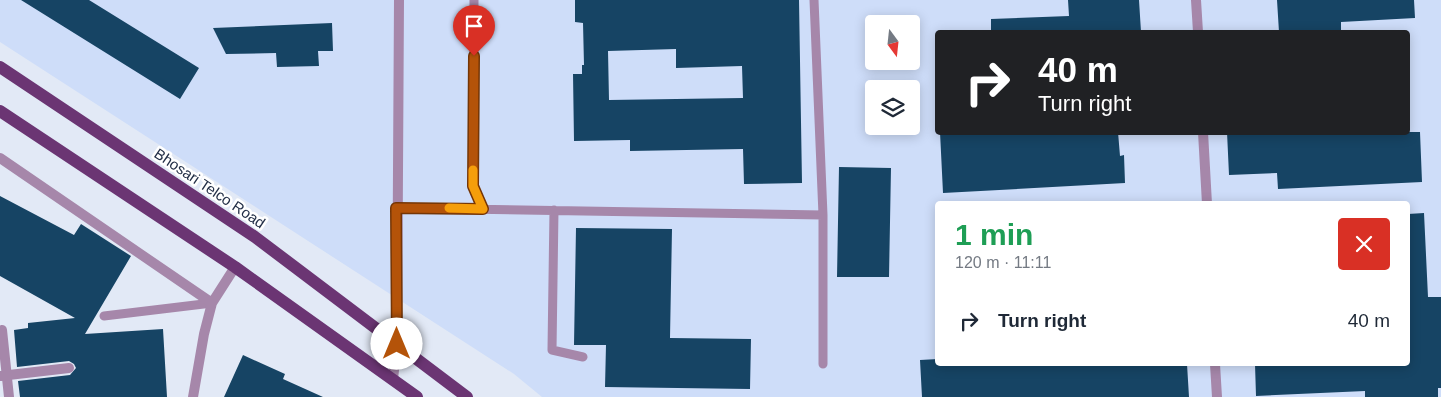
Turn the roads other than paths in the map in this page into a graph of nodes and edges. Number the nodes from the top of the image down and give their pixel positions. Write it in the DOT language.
graph roads {
  1 [pos="399,0"];
  2 [pos="474,0"];
  3 [pos="814,0"];
  4 [pos="1196,0"];
  5 [pos="1198,30"];
  6 [pos="0,67"];
  7 [pos="0,111"];
  8 [pos="1203,135"];
  9 [pos="0,158"];
  10 [pos="1207,201"];
  11 [pos="396,208"];
  12 [pos="483,209"];
  13 [pos="554,210"];
  14 [pos="823,214"];
  15 [pos="235,267"];
  16 [pos="212,303"];
  17 [pos="104,316"];
  18 [pos="2,330"];
  19 [pos="397,344"];
  20 [pos="583,357"];
  21 [pos="824,364"];
  22 [pos="1215,366"];
  23 [pos="69,368"];
  24 [pos="4,375"];
  25 [pos="393,379"];
  26 [pos="9,397"];
  27 [pos="193,397"];
  28 [pos="417,397"];
  29 [pos="467,397"];
  30 [pos="1217,397"];
  1 -- 11 [label="street"];
  2 -- 12 [label="lane"];
  3 -- 14 [label="lane"];
  4 -- 5 [label="street"];
  6 -- 19 [label="main road, Bhosari Telco Road"];
  7 -- 15 [label="main road"];
  8 -- 10 [label="street"];
  9 -- 16 [label="street"];
  11 -- 12 [label="lane"];
  11 -- 19 [label="street"];
  12 -- 13 [label="lane"];
  13 -- 14 [label="lane"];
  13 -- 20 [label="lane"];
  14 -- 21 [label="lane"];
  15 -- 16 [label="street"];
  15 -- 25 [label="main road"];
  16 -- 17 [label="lane"];
  16 -- 27 [label="street"];
  18 -- 24 [label="street"];
  19 -- 25 [label="street"];
  19 -- 29 [label="main road, Bhosari Telco Road"];
  22 -- 30 [label="street"];
  23 -- 24 [label="street"];
  24 -- 26 [label="street"];
  25 -- 28 [label="main road"];
}
